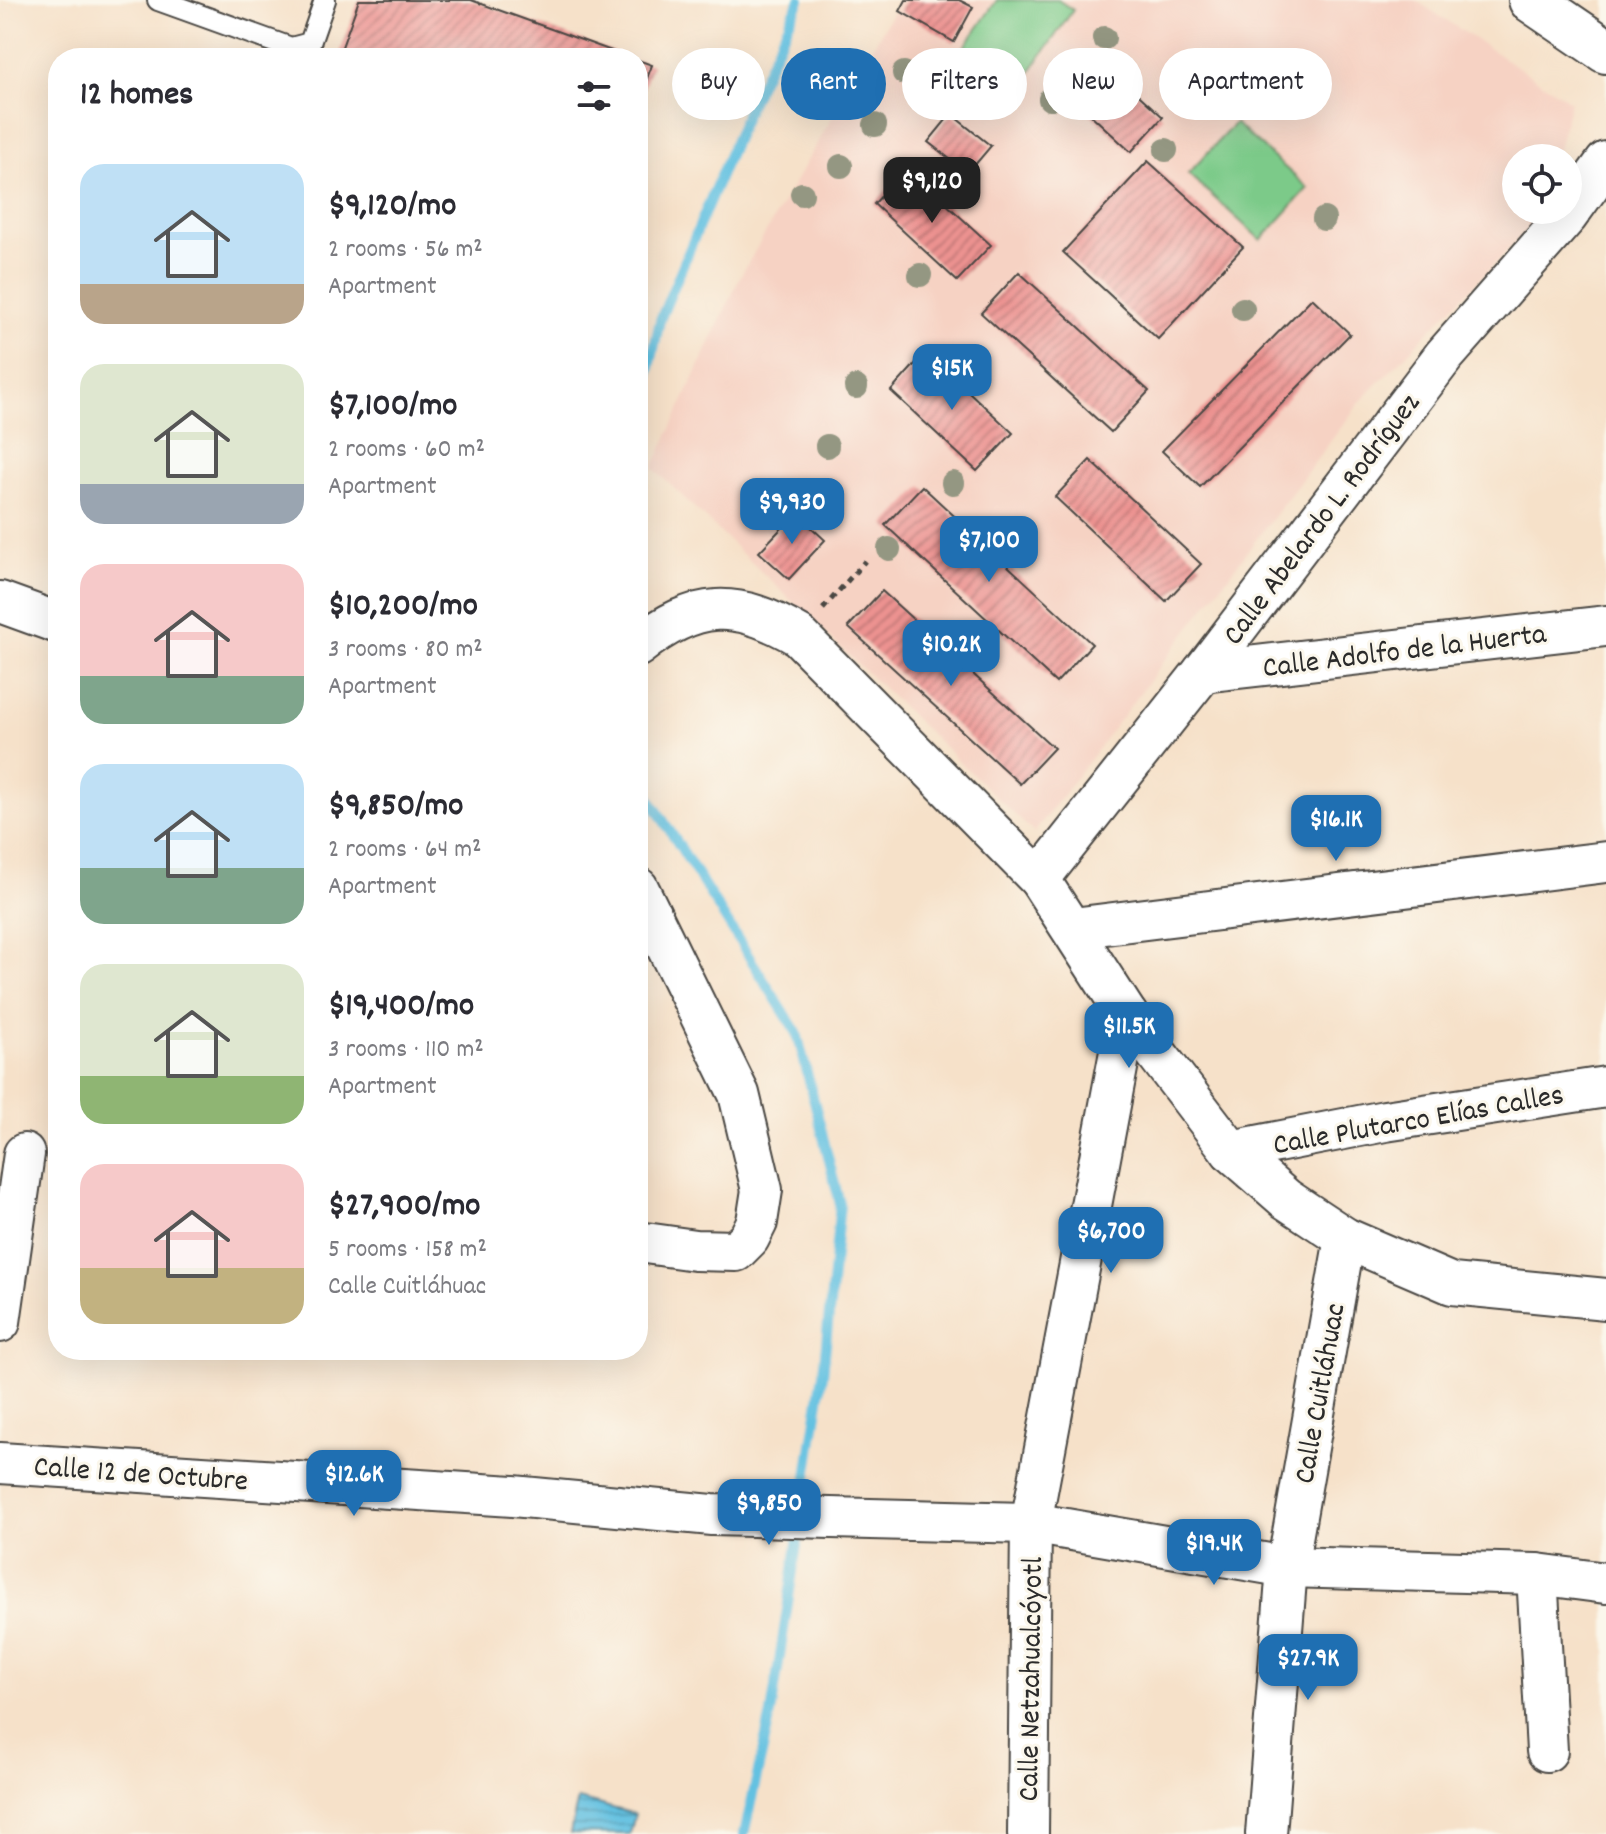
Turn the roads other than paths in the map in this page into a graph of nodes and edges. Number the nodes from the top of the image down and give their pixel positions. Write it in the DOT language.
graph roads {
  1 [pos="158,0"];
  2 [pos="325,0"];
  3 [pos="1531,0"];
  4 [pos="1606,51"];
  5 [pos="1606,162"];
  6 [pos="0,602"];
  7 [pos="48,619"];
  8 [pos="1606,626"];
  9 [pos="648,638"];
  10 [pos="1203,672"];
  11 [pos="1606,862"];
  12 [pos="1039,879"];
  13 [pos="648,908"];
  14 [pos="1073,928"];
  15 [pos="1127,1015"];
  16 [pos="1606,1087"];
  17 [pos="1231,1151"];
  18 [pos="27,1155"];
  19 [pos="1345,1238"];
  20 [pos="648,1243"];
  21 [pos="1606,1299"];
  22 [pos="0,1322"];
  23 [pos="0,1463"];
  24 [pos="1031,1523"];
  25 [pos="1287,1567"];
  26 [pos="1537,1574"];
  27 [pos="1606,1583"];
  28 [pos="1547,1751"];
  29 [pos="1028,1834"];
  30 [pos="1266,1834"];
  1 -- 2 [label="lane"];
  3 -- 4 [label="main road"];
  5 -- 10 [label="street, Calle Abelardo L. Rodríguez"];
  6 -- 7 [label="street"];
  8 -- 10 [label="street, Calle Adolfo de la Huerta"];
  9 -- 12 [label="street"];
  10 -- 12 [label="street, Calle Abelardo L. Rodríguez"];
  11 -- 14 [label="street"];
  12 -- 14 [label="street"];
  13 -- 20 [label="street"];
  14 -- 15 [label="street"];
  15 -- 17 [label="street"];
  15 -- 24 [label="street, Calle Netzahualcóyotl"];
  16 -- 17 [label="street, Calle Plutarco Elías Calles"];
  17 -- 19 [label="street"];
  18 -- 22 [label="street"];
  19 -- 21 [label="street"];
  19 -- 25 [label="street, Calle Cuitláhuac"];
  23 -- 24 [label="street, Calle 12 de Octubre"];
  24 -- 25 [label="street, Calle 12 de Octubre"];
  24 -- 29 [label="street, Calle Netzahualcóyotl"];
  25 -- 26 [label="street, Calle 12 de Octubre"];
  25 -- 30 [label="street, Calle Cuitláhuac"];
  26 -- 27 [label="street, Calle 12 de Octubre"];
  26 -- 28 [label="street"];
}
